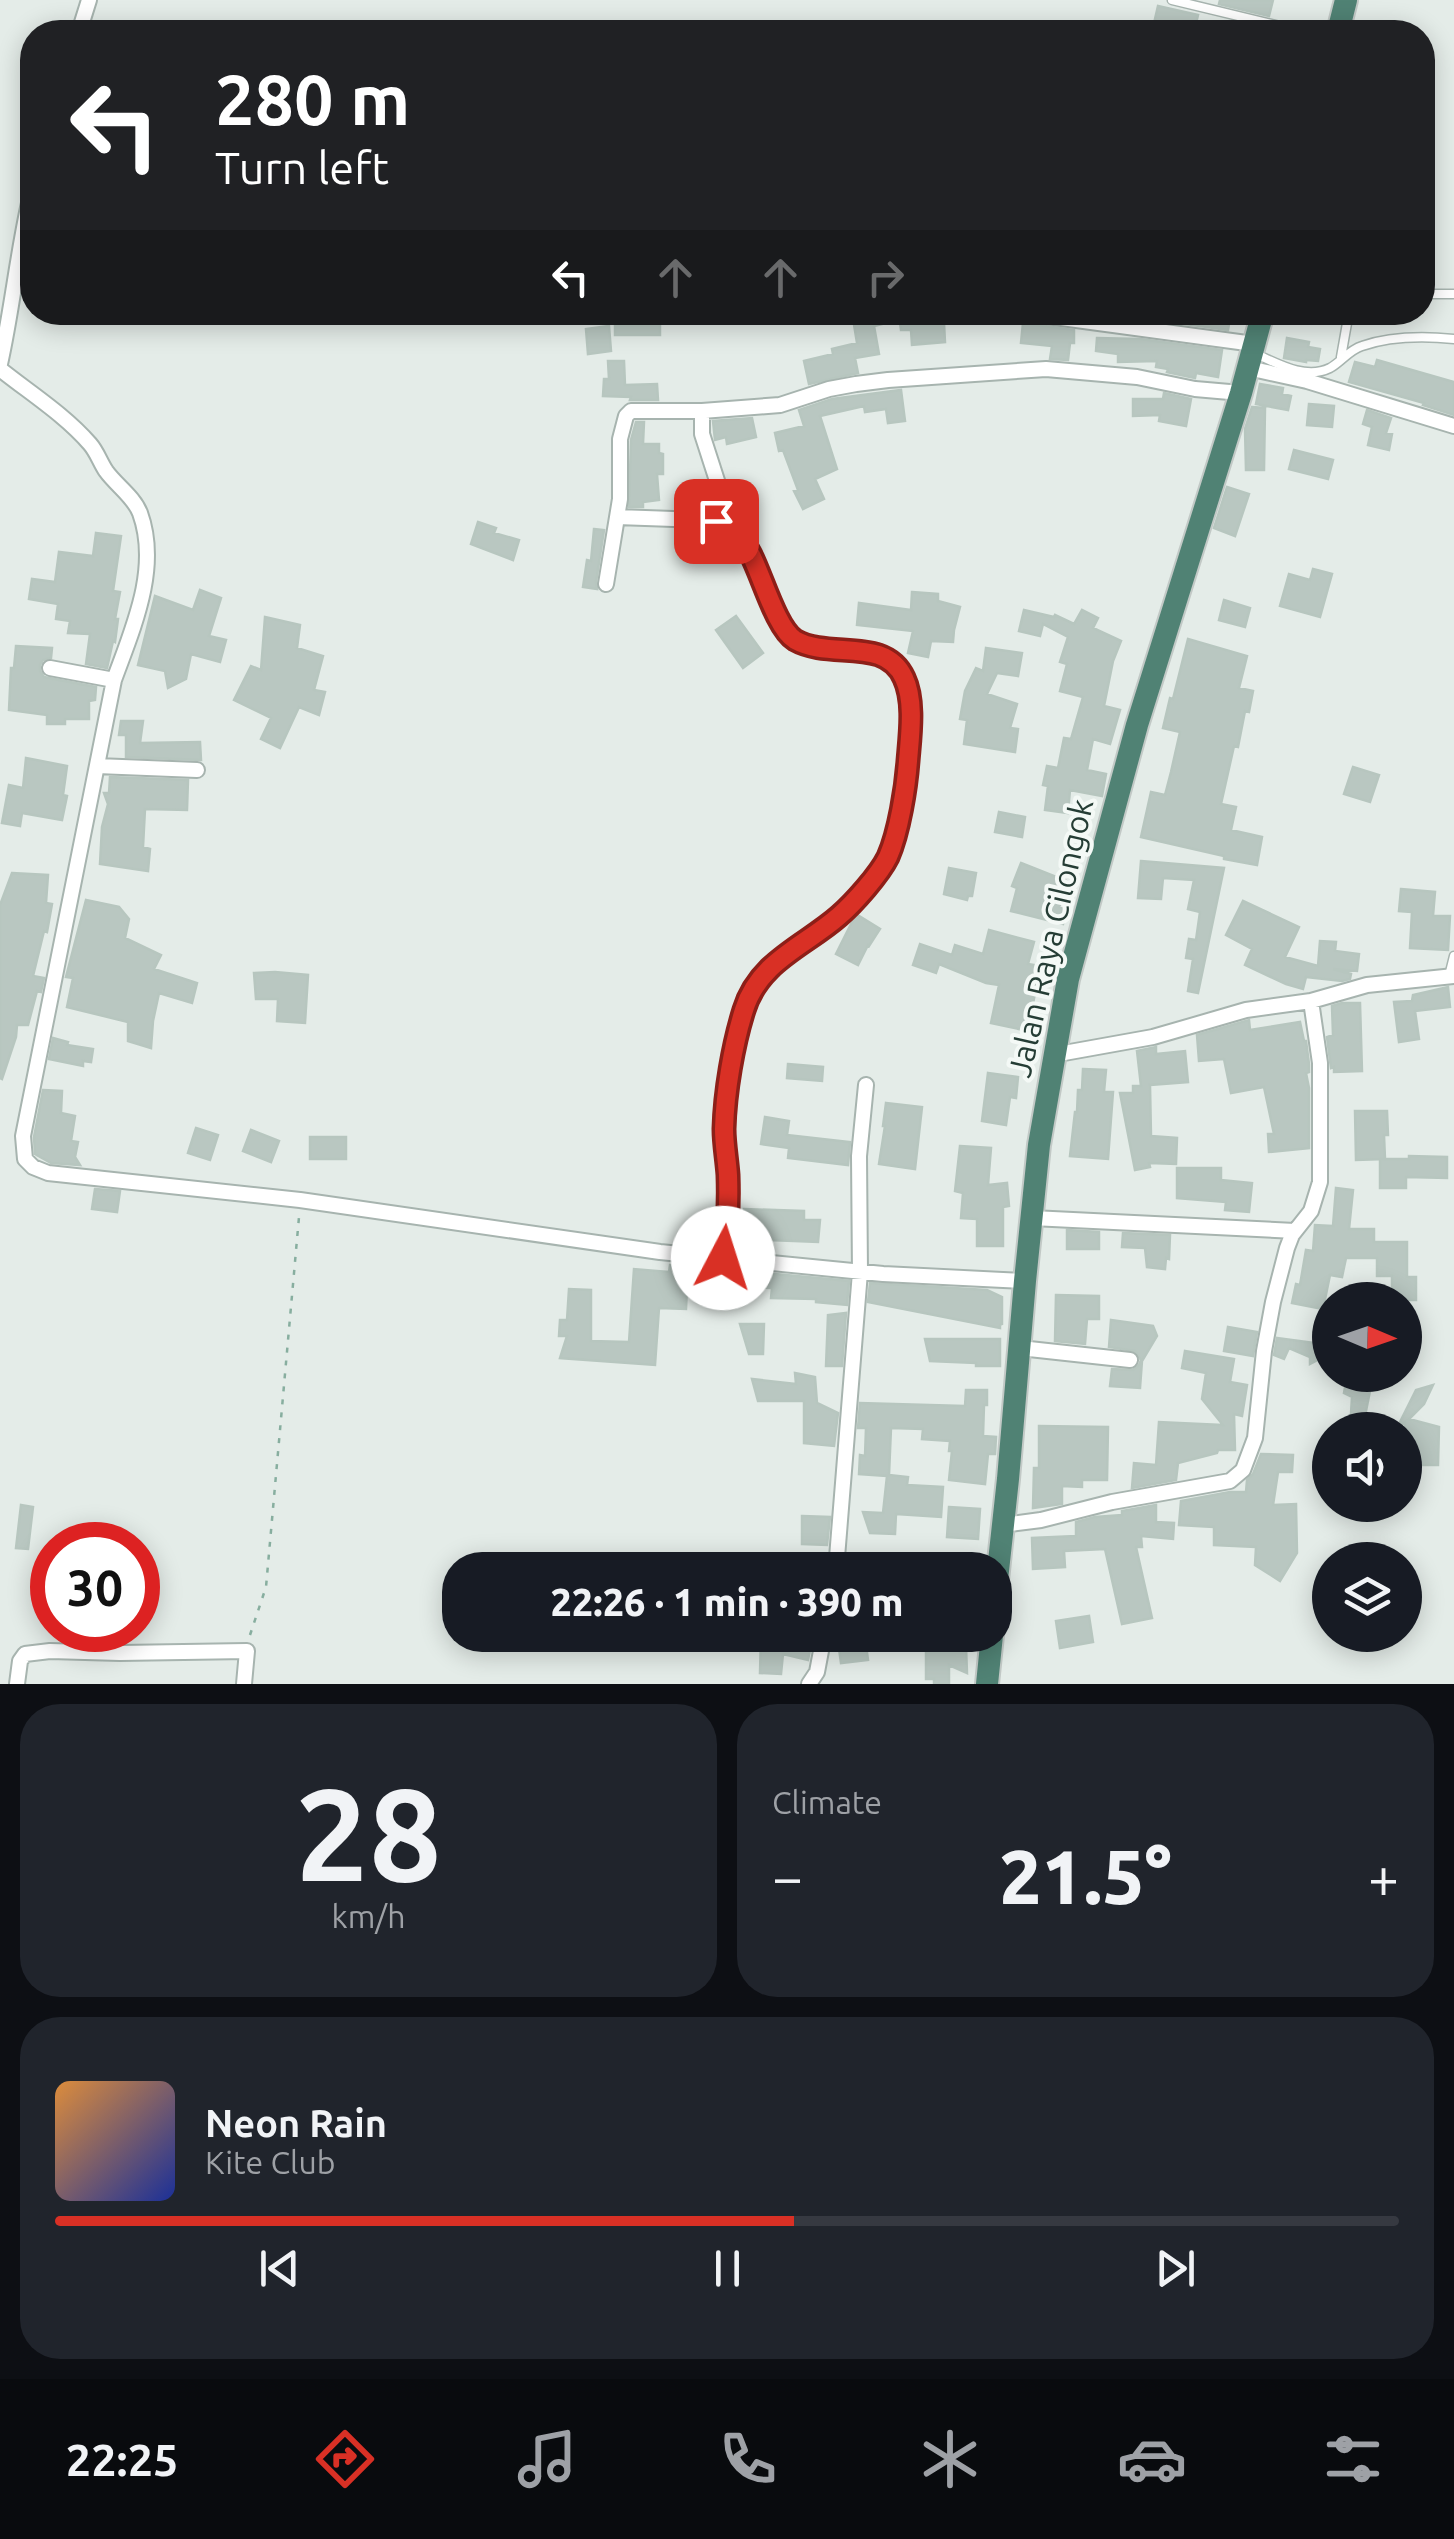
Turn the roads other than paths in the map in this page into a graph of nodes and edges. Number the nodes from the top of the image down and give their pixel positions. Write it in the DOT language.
graph roads {
  1 [pos="1172,0"];
  2 [pos="1254,20"];
  3 [pos="20,251"];
  4 [pos="1088,325"];
  5 [pos="1259,325"];
  6 [pos="1348,325"];
  7 [pos="1454,339"];
  8 [pos="1251,355"];
  9 [pos="1341,359"];
  10 [pos="0,367"];
  11 [pos="1241,393"];
  12 [pos="702,410"];
  13 [pos="1454,426"];
  14 [pos="617,517"];
  15 [pos="730,521"];
  16 [pos="606,584"];
  17 [pos="50,668"];
  18 [pos="114,680"];
  19 [pos="97,766"];
  20 [pos="196,770"];
  21 [pos="1454,956"];
  22 [pos="1452,976"];
  23 [pos="1311,1001"];
  24 [pos="1053,1055"];
  25 [pos="866,1085"];
  26 [pos="1032,1218"];
  27 [pos="1295,1232"];
  28 [pos="723,1258"];
  29 [pos="860,1272"];
  30 [pos="1025,1281"];
  31 [pos="1020,1348"];
  32 [pos="1130,1360"];
  33 [pos="1003,1525"];
  34 [pos="840,1552"];
  35 [pos="1000,1552"];
  36 [pos="821,1652"];
  37 [pos="991,1652"];
  38 [pos="17,1684"];
  39 [pos="244,1684"];
  40 [pos="809,1684"];
  41 [pos="988,1684"];
  1 -- 2 [label="lane"];
  3 -- 10 [label="street"];
  4 -- 8 [label="street"];
  5 -- 8 [label="highway, Jalan Raya Cilongok"];
  6 -- 9 [label="lane"];
  7 -- 9 [label="lane"];
  8 -- 9 [label="lane"];
  8 -- 11 [label="highway, Jalan Raya Cilongok"];
  8 -- 13 [label="street"];
  10 -- 18 [label="street"];
  11 -- 12 [label="street"];
  11 -- 24 [label="highway, Jalan Raya Cilongok"];
  12 -- 14 [label="street"];
  12 -- 15 [label="street"];
  14 -- 15 [label="street"];
  14 -- 16 [label="street"];
  15 -- 28 [label="street"];
  17 -- 18 [label="street"];
  18 -- 19 [label="street"];
  19 -- 20 [label="street"];
  19 -- 28 [label="street"];
  21 -- 22 [label="lane"];
  22 -- 23 [label="street"];
  23 -- 24 [label="street"];
  23 -- 27 [label="street"];
  24 -- 26 [label="highway, Jalan Raya Cilongok"];
  25 -- 29 [label="street"];
  26 -- 27 [label="street"];
  26 -- 30 [label="highway, Jalan Raya Cilongok"];
  27 -- 33 [label="street"];
  28 -- 29 [label="street"];
  29 -- 30 [label="street"];
  29 -- 34 [label="street"];
  30 -- 31 [label="highway, Jalan Raya Cilongok"];
  31 -- 32 [label="street"];
  31 -- 33 [label="highway, Jalan Raya Cilongok"];
  33 -- 35 [label="highway, Jalan Raya Cilongok"];
  36 -- 40 [label="street"];
  37 -- 41 [label="highway"];
  38 -- 39 [label="street"];
}
